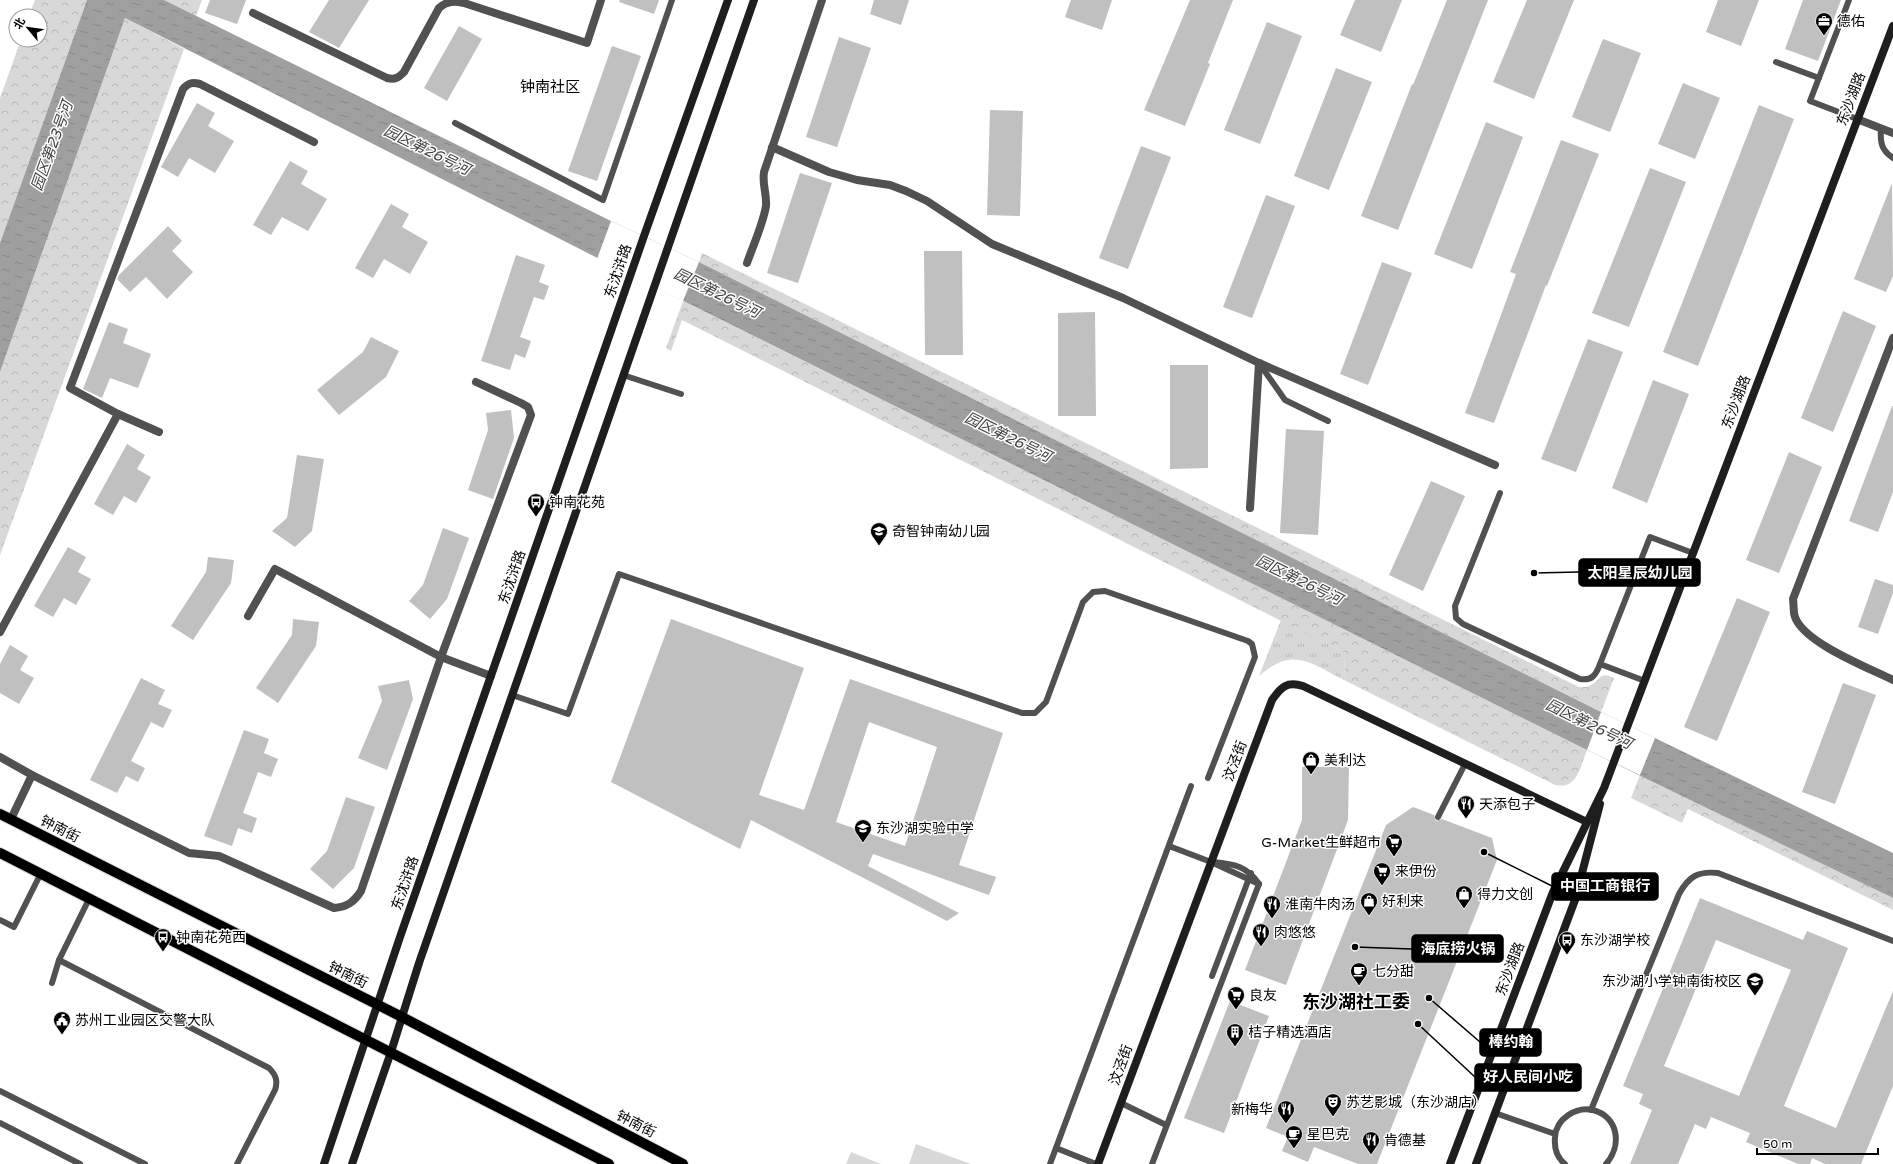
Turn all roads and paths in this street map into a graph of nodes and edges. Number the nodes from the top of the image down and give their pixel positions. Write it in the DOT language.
graph roads {
  1 [pos="601,0"];
  2 [pos="672,0"];
  3 [pos="728,0"];
  4 [pos="754,0"];
  5 [pos="822,0"];
  6 [pos="1849,0"];
  7 [pos="253,13"];
  8 [pos="1893,26"];
  9 [pos="1776,62"];
  10 [pos="1819,78"];
  11 [pos="1857,119"];
  12 [pos="455,123"];
  13 [pos="1881,128"];
  14 [pos="1893,133"];
  15 [pos="314,142"];
  16 [pos="772,147"];
  17 [pos="1893,158"];
  18 [pos="747,263"];
  19 [pos="1893,338"];
  20 [pos="1259,364"];
  21 [pos="623,375"];
  22 [pos="476,382"];
  23 [pos="681,394"];
  24 [pos="118,414"];
  25 [pos="1328,421"];
  26 [pos="159,432"];
  27 [pos="1495,465"];
  28 [pos="1500,493"];
  29 [pos="1250,508"];
  30 [pos="1693,553"];
  31 [pos="248,616"];
  32 [pos="0,632"];
  33 [pos="441,657"];
  34 [pos="1600,664"];
  35 [pos="491,676"];
  36 [pos="1893,680"];
  37 [pos="1645,681"];
  38 [pos="512,695"];
  39 [pos="0,757"];
  40 [pos="1465,764"];
  41 [pos="32,775"];
  42 [pos="1208,778"];
  43 [pos="1191,786"];
  44 [pos="1604,788"];
  45 [pos="0,814"];
  46 [pos="1438,817"];
  47 [pos="11,820"];
  48 [pos="1587,822"];
  49 [pos="1169,846"];
  50 [pos="0,853"];
  51 [pos="1211,862"];
  52 [pos="41,873"];
  53 [pos="1251,873"];
  54 [pos="1249,880"];
  55 [pos="1259,884"];
  56 [pos="90,897"];
  57 [pos="0,920"];
  58 [pos="1893,941"];
  59 [pos="59,960"];
  60 [pos="1212,976"];
  61 [pos="52,983"];
  62 [pos="377,1004"];
  63 [pos="402,1017"];
  64 [pos="366,1039"];
  65 [pos="391,1052"];
  66 [pos="0,1091"];
  67 [pos="1121,1103"];
  68 [pos="1591,1110"];
  69 [pos="1495,1113"];
  70 [pos="0,1122"];
  71 [pos="1166,1124"];
  72 [pos="1555,1134"];
  73 [pos="1056,1148"];
  74 [pos="80,1164"];
  75 [pos="144,1164"];
  76 [pos="237,1164"];
  77 [pos="324,1164"];
  78 [pos="352,1164"];
  79 [pos="609,1164"];
  80 [pos="683,1164"];
  81 [pos="1050,1164"];
  82 [pos="1097,1164"];
  83 [pos="1152,1164"];
  84 [pos="1450,1164"];
  85 [pos="1476,1164"];
  86 [pos="1565,1164"];
  87 [pos="1606,1164"];
  1 -- 7 [label="street"];
  2 -- 12 [label="lane"];
  3 -- 35 [label="main road, 东沈浒路"];
  4 -- 21 [label="main road"];
  5 -- 16 [label="street"];
  6 -- 10 [label="lane"];
  8 -- 11 [label="main road, 东沙湖路"];
  9 -- 10 [label="lane"];
  10 -- 11 [label="lane"];
  11 -- 13 [label="street"];
  11 -- 30 [label="main road, 东沙湖路"];
  13 -- 14 [label="street"];
  13 -- 17 [label="lane"];
  15 -- 24 [label="street"];
  16 -- 18 [label="street"];
  16 -- 20 [label="street"];
  19 -- 36 [label="street"];
  20 -- 25 [label="lane"];
  20 -- 27 [label="street"];
  20 -- 29 [label="street"];
  21 -- 23 [label="lane"];
  21 -- 38 [label="main road"];
  22 -- 33 [label="street"];
  24 -- 26 [label="street"];
  24 -- 32 [label="street"];
  28 -- 34 [label="lane"];
  30 -- 34 [label="lane"];
  30 -- 37 [label="main road, 东沙湖路"];
  31 -- 33 [label="street"];
  33 -- 35 [label="street"];
  33 -- 41 [label="street"];
  34 -- 37 [label="lane"];
  35 -- 62 [label="main road, 东沈浒路"];
  37 -- 44 [label="main road, 东沙湖路"];
  38 -- 42 [label="lane"];
  38 -- 63 [label="main road"];
  39 -- 41 [label="street"];
  40 -- 46 [label="lane"];
  40 -- 48 [label="main road, 汶泾街"];
  40 -- 51 [label="main road, 汶泾街"];
  41 -- 47 [label="street"];
  43 -- 49 [label="lane"];
  44 -- 48 [label="main road, 东沙湖路"];
  44 -- 69 [label="main road, 东沙湖路"];
  45 -- 47 [label="main road, 钟南街"];
  47 -- 62 [label="main road, 钟南街"];
  48 -- 84 [label="main road, 东沙湖路"];
  49 -- 51 [label="lane"];
  49 -- 73 [label="lane"];
  50 -- 52 [label="main road"];
  51 -- 53 [label="lane"];
  51 -- 54 [label="lane"];
  51 -- 67 [label="main road, 汶泾街"];
  52 -- 56 [label="main road"];
  52 -- 57 [label="lane"];
  53 -- 54 [label="lane"];
  53 -- 55 [label="lane"];
  54 -- 55 [label="lane"];
  54 -- 60 [label="lane"];
  55 -- 71 [label="lane"];
  56 -- 59 [label="lane"];
  56 -- 64 [label="main road"];
  58 -- 68 [label="lane"];
  59 -- 61 [label="lane"];
  59 -- 76 [label="lane"];
  62 -- 63 [label="main road, 钟南街"];
  62 -- 64 [label="main road, 东沈浒路"];
  63 -- 65 [label="main road"];
  63 -- 80 [label="main road, 钟南街"];
  64 -- 65 [label="main road"];
  64 -- 77 [label="main road, 东沈浒路"];
  65 -- 78 [label="main road"];
  65 -- 79 [label="main road"];
  66 -- 75 [label="lane"];
  67 -- 71 [label="lane"];
  67 -- 82 [label="main road, 汶泾街"];
  68 -- 72 [label="lane"];
  68 -- 87 [label="lane"];
  69 -- 72 [label="lane"];
  69 -- 85 [label="main road, 东沙湖路"];
  70 -- 74 [label="lane"];
  71 -- 83 [label="lane"];
  72 -- 86 [label="lane"];
  73 -- 81 [label="lane"];
  73 -- 82 [label="lane"];
}
